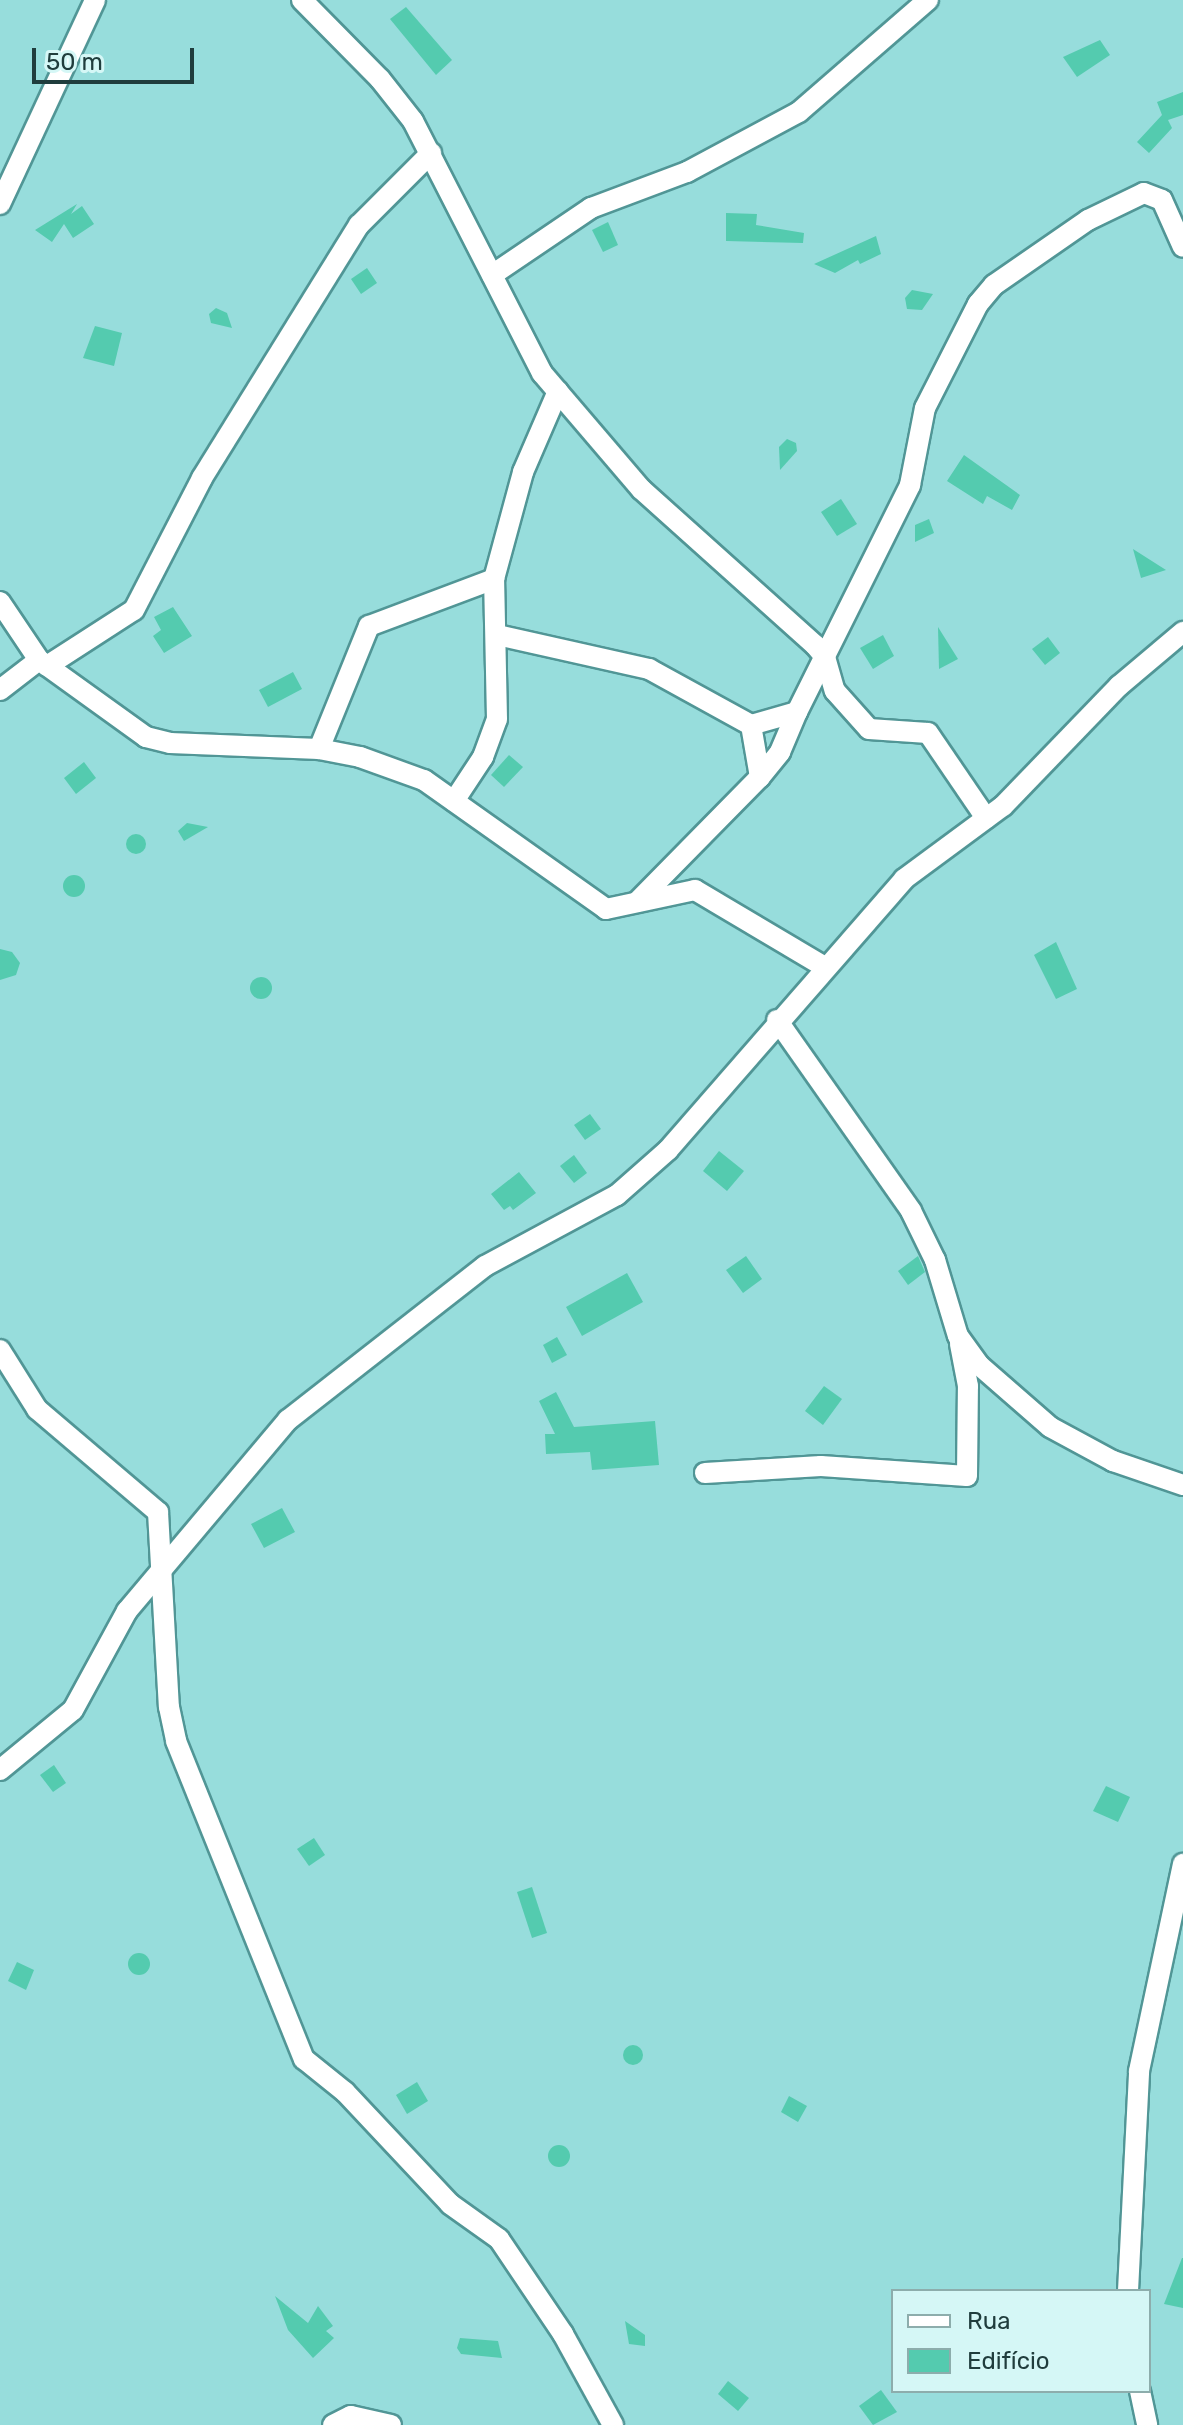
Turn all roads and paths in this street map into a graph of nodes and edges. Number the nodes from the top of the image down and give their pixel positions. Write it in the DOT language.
graph roads {
  1 [pos="95,0"];
  2 [pos="302,0"];
  3 [pos="928,0"];
  4 [pos="431,153"];
  5 [pos="0,204"];
  6 [pos="1183,247"];
  7 [pos="492,275"];
  8 [pos="558,391"];
  9 [pos="494,579"];
  10 [pos="0,602"];
  11 [pos="1183,632"];
  12 [pos="497,635"];
  13 [pos="825,657"];
  14 [pos="43,663"];
  15 [pos="0,690"];
  16 [pos="797,712"];
  17 [pos="751,725"];
  18 [pos="319,749"];
  19 [pos="760,777"];
  20 [pos="454,801"];
  21 [pos="986,818"];
  22 [pos="634,905"];
  23 [pos="823,966"];
  24 [pos="777,1020"];
  25 [pos="958,1336"];
  26 [pos="0,1350"];
  27 [pos="705,1473"];
  28 [pos="1183,1485"];
  29 [pos="164,1563"];
  30 [pos="0,1770"];
  31 [pos="1183,1864"];
  32 [pos="1128,2289"];
  33 [pos="1140,2393"];
  34 [pos="333,2425"];
  35 [pos="391,2425"];
  36 [pos="613,2425"];
  37 [pos="1147,2425"];
  1 -- 5 [label="street"];
  2 -- 4 [label="street"];
  3 -- 7 [label="street"];
  4 -- 7 [label="street"];
  4 -- 14 [label="street"];
  6 -- 13 [label="street"];
  7 -- 8 [label="street"];
  8 -- 9 [label="street"];
  8 -- 13 [label="street"];
  9 -- 12 [label="street"];
  9 -- 18 [label="street"];
  10 -- 14 [label="street"];
  11 -- 21 [label="street"];
  12 -- 17 [label="street"];
  12 -- 20 [label="street"];
  13 -- 16 [label="street"];
  13 -- 21 [label="street"];
  14 -- 15 [label="street"];
  14 -- 18 [label="street"];
  16 -- 17 [label="street"];
  16 -- 19 [label="street"];
  17 -- 19 [label="street"];
  18 -- 20 [label="street"];
  19 -- 22 [label="street"];
  20 -- 22 [label="street"];
  21 -- 23 [label="street"];
  22 -- 23 [label="street"];
  23 -- 24 [label="street"];
  24 -- 25 [label="street"];
  24 -- 29 [label="street"];
  25 -- 27 [label="street"];
  25 -- 28 [label="street"];
  26 -- 29 [label="street"];
  29 -- 30 [label="street"];
  29 -- 36 [label="street"];
  31 -- 32 [label="street"];
  33 -- 37 [label="street"];
  34 -- 35 [label="street"];
}
